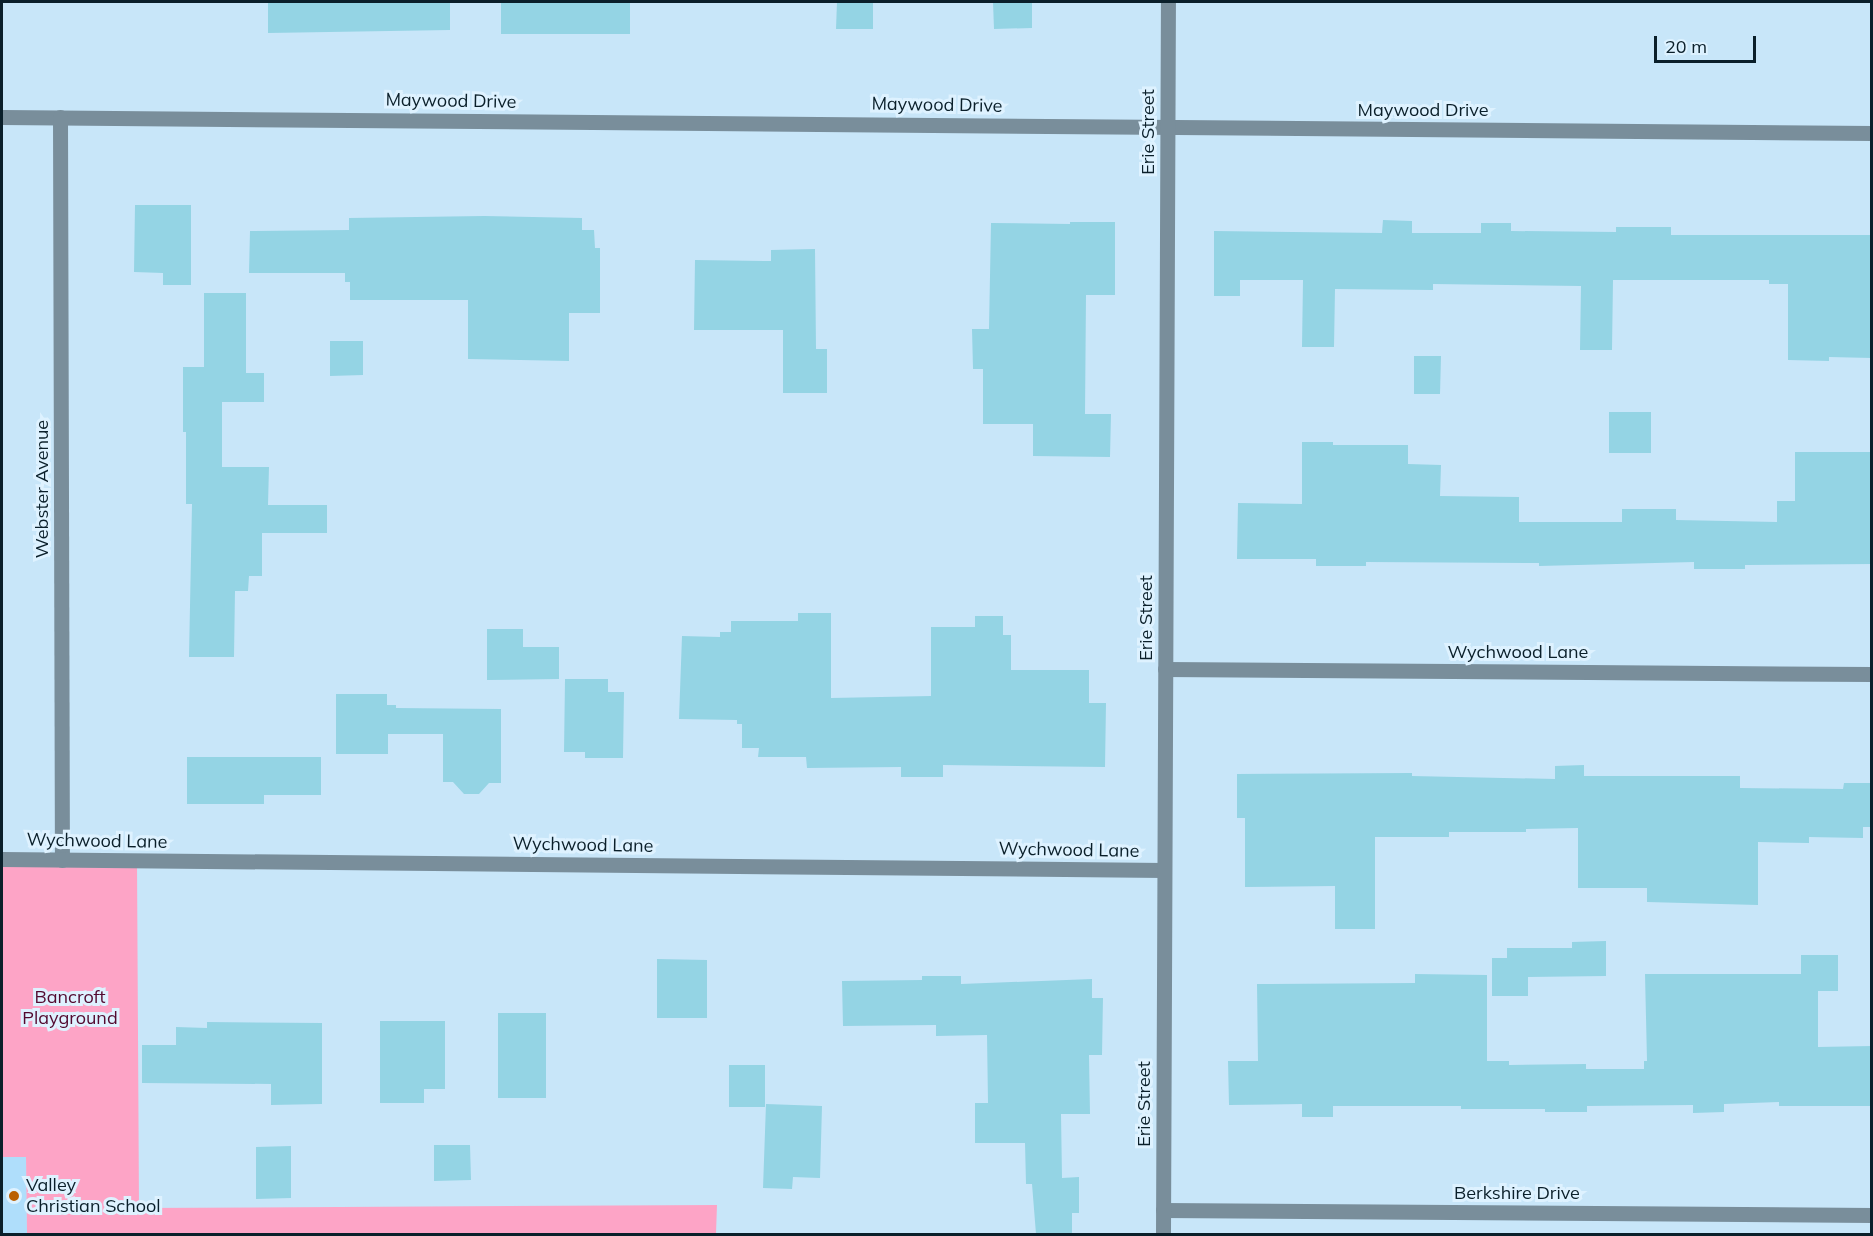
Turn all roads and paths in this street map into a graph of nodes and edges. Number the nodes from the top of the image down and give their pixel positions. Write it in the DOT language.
graph roads {
  1 [pos="1168,2"];
  2 [pos="2,117"];
  3 [pos="60,117"];
  4 [pos="1168,127"];
  5 [pos="1872,133"];
  6 [pos="1165,669"];
  7 [pos="1872,674"];
  8 [pos="2,859"];
  9 [pos="62,860"];
  10 [pos="1164,870"];
  11 [pos="1163,1210"];
  12 [pos="1872,1215"];
  13 [pos="1163,1234"];
  1 -- 4 [label="street, Erie Street"];
  2 -- 3 [label="street, Maywood Drive"];
  3 -- 4 [label="street, Maywood Drive"];
  3 -- 9 [label="street, Webster Avenue"];
  4 -- 5 [label="street, Maywood Drive"];
  4 -- 6 [label="street, Erie Street"];
  6 -- 7 [label="street, Wychwood Lane"];
  6 -- 10 [label="street, Erie Street"];
  8 -- 9 [label="street, Wychwood Lane"];
  9 -- 10 [label="street, Wychwood Lane"];
  10 -- 11 [label="street, Erie Street"];
  11 -- 12 [label="street, Berkshire Drive"];
  11 -- 13 [label="street, Erie Street"];
}
